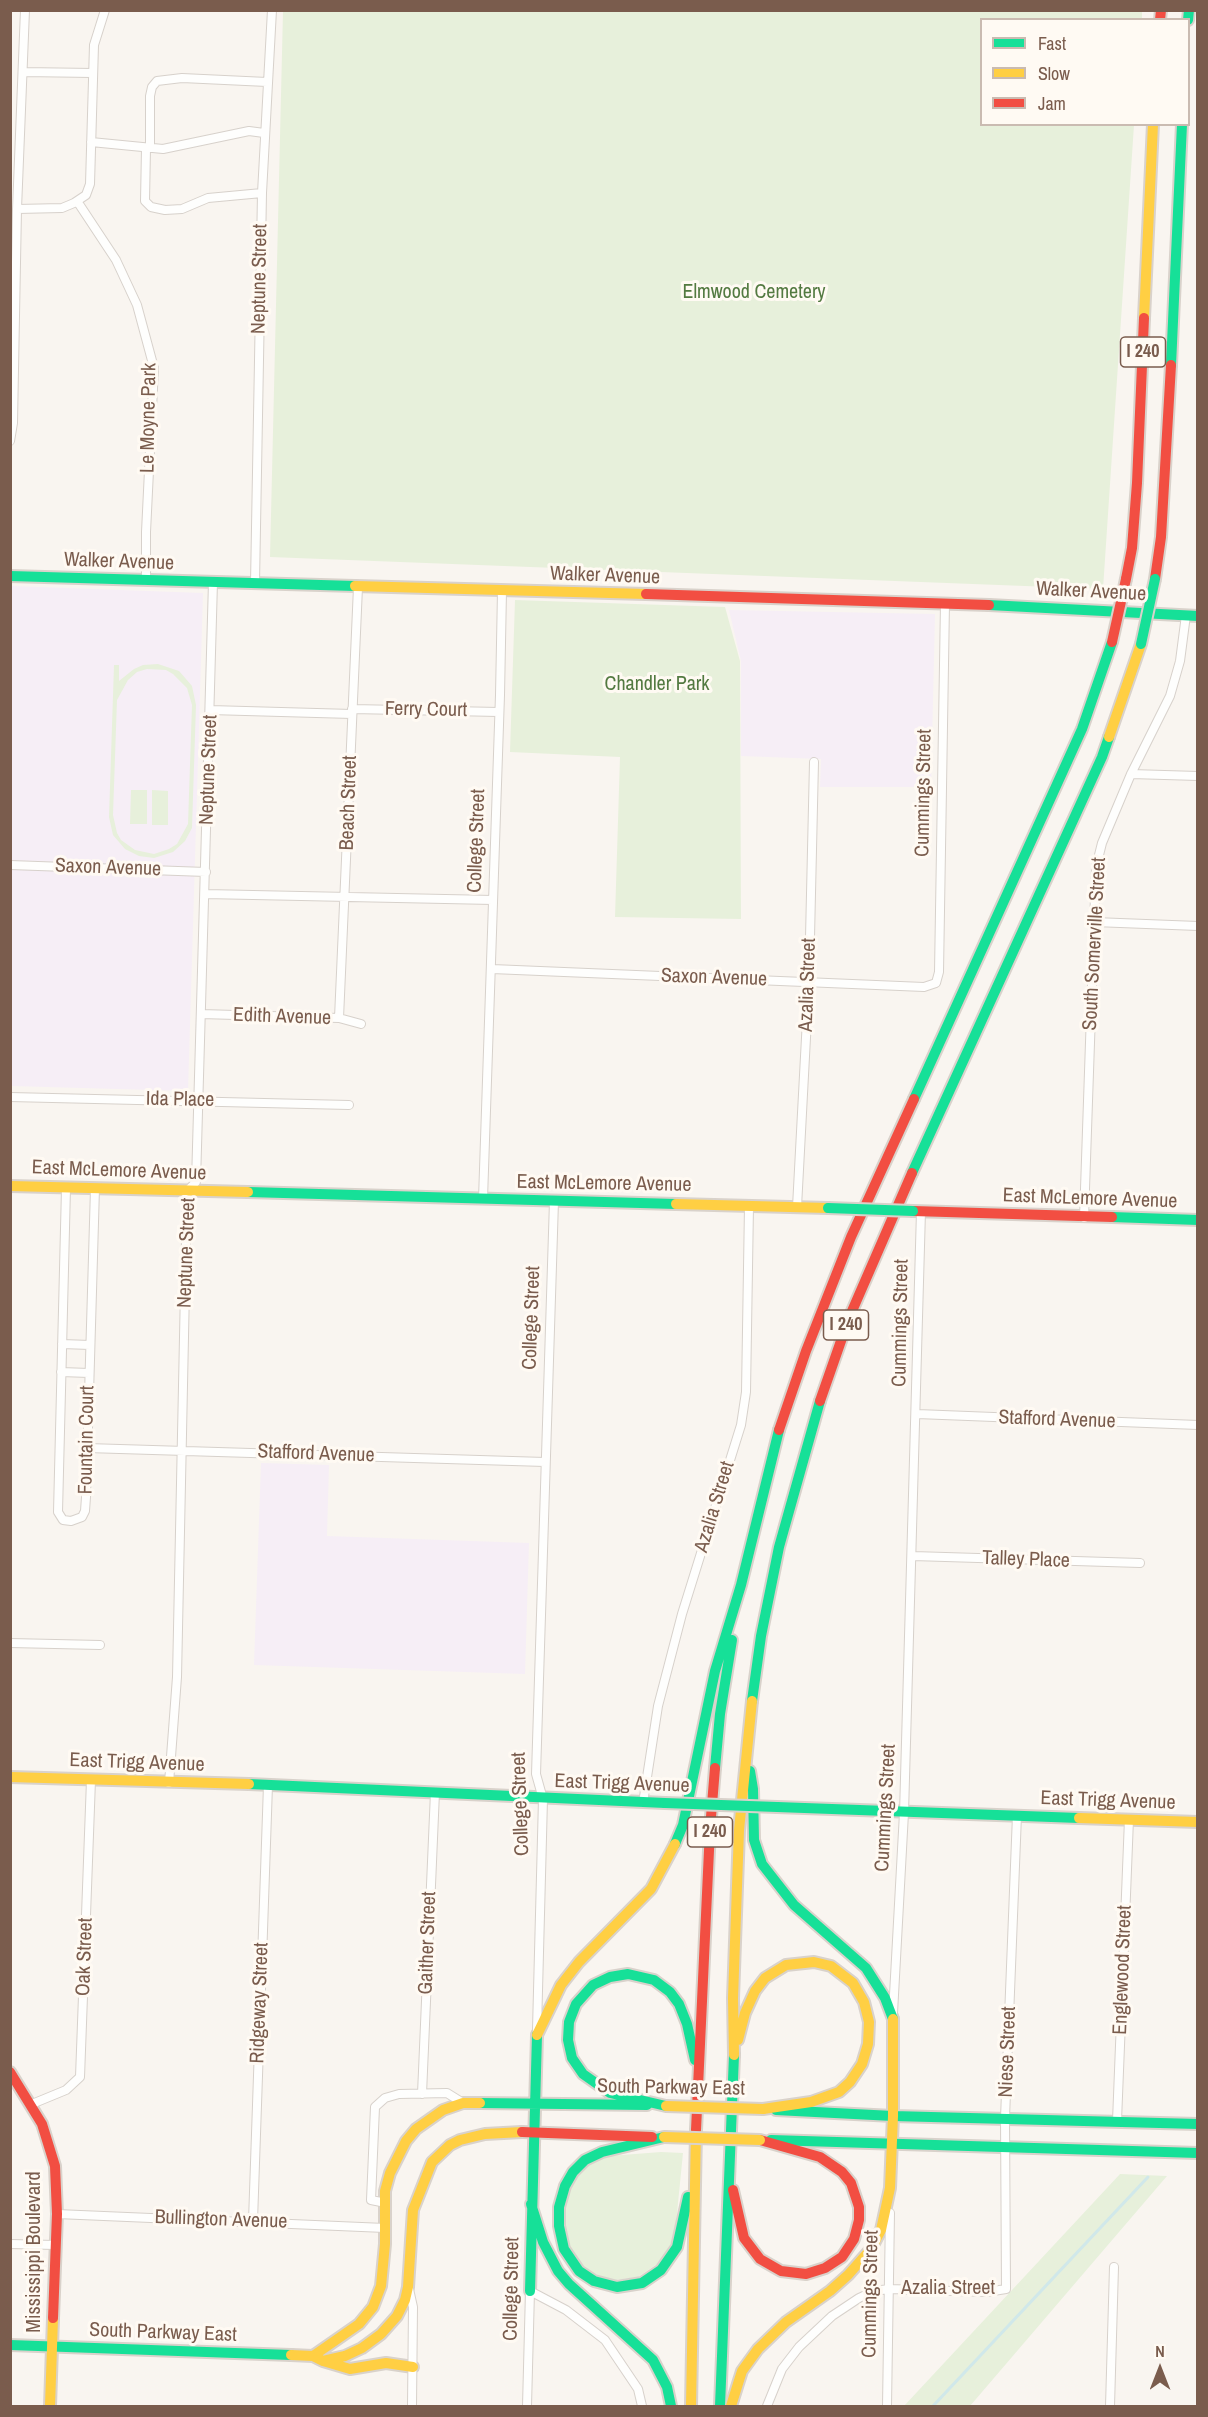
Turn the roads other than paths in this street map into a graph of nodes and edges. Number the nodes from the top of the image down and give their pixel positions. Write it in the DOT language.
graph roads {
  1 [pos="25,10"];
  2 [pos="105,10"];
  3 [pos="272,10"];
  4 [pos="23,72"];
  5 [pos="93,73"];
  6 [pos="267,82"];
  7 [pos="1153,126"];
  8 [pos="1182,126"];
  9 [pos="264,133"];
  10 [pos="91,142"];
  11 [pos="148,148"];
  12 [pos="262,194"];
  13 [pos="77,201"];
  14 [pos="17,209"];
  15 [pos="10,441"];
  16 [pos="10,576"];
  17 [pos="146,581"];
  18 [pos="213,582"];
  19 [pos="255,583"];
  20 [pos="358,587"];
  21 [pos="502,591"];
  22 [pos="945,603"];
  23 [pos="1186,615"];
  24 [pos="1197,616"];
  25 [pos="210,710"];
  26 [pos="352,711"];
  27 [pos="500,712"];
  28 [pos="814,762"];
  29 [pos="1131,774"];
  30 [pos="1197,776"];
  31 [pos="10,865"];
  32 [pos="206,872"];
  33 [pos="205,894"];
  34 [pos="346,897"];
  35 [pos="493,900"];
  36 [pos="1094,922"];
  37 [pos="1197,926"];
  38 [pos="492,969"];
  39 [pos="809,981"];
  40 [pos="936,983"];
  41 [pos="201,1014"];
  42 [pos="339,1018"];
  43 [pos="361,1024"];
  44 [pos="10,1097"];
  45 [pos="198,1100"];
  46 [pos="349,1105"];
  47 [pos="10,1186"];
  48 [pos="66,1188"];
  49 [pos="95,1188"];
  50 [pos="188,1191"];
  51 [pos="483,1199"];
  52 [pos="554,1201"];
  53 [pos="749,1206"];
  54 [pos="797,1207"];
  55 [pos="917,1211"];
  56 [pos="1084,1218"];
  57 [pos="1197,1220"];
  58 [pos="62,1344"];
  59 [pos="90,1345"];
  60 [pos="61,1372"];
  61 [pos="89,1373"];
  62 [pos="917,1414"];
  63 [pos="1197,1425"];
  64 [pos="87,1448"];
  65 [pos="182,1450"];
  66 [pos="545,1462"];
  67 [pos="913,1556"];
  68 [pos="1140,1563"];
  69 [pos="739,1593"];
  70 [pos="10,1643"];
  71 [pos="100,1646"];
  72 [pos="747,1749"];
  73 [pos="10,1777"];
  74 [pos="91,1780"];
  75 [pos="169,1783"];
  76 [pos="268,1785"];
  77 [pos="435,1792"];
  78 [pos="543,1800"];
  79 [pos="643,1803"];
  80 [pos="904,1813"];
  81 [pos="1017,1815"];
  82 [pos="1129,1819"];
  83 [pos="1197,1822"];
  84 [pos="893,2019"];
  85 [pos="537,2035"];
  86 [pos="734,2054"];
  87 [pos="10,2072"];
  88 [pos="698,2072"];
  89 [pos="14,2082"];
  90 [pos="422,2094"];
  91 [pos="463,2103"];
  92 [pos="534,2103"];
  93 [pos="32,2104"];
  94 [pos="666,2106"];
  95 [pos="763,2109"];
  96 [pos="893,2116"];
  97 [pos="1005,2118"];
  98 [pos="1117,2121"];
  99 [pos="1197,2124"];
  100 [pos="534,2131"];
  101 [pos="664,2138"];
  102 [pos="760,2140"];
  103 [pos="892,2143"];
  104 [pos="1005,2146"];
  105 [pos="1197,2153"];
  106 [pos="695,2163"];
  107 [pos="728,2164"];
  108 [pos="890,2188"];
  109 [pos="386,2203"];
  110 [pos="531,2204"];
  111 [pos="57,2214"];
  112 [pos="253,2221"];
  113 [pos="385,2228"];
  114 [pos="10,2244"];
  115 [pos="56,2245"];
  116 [pos="1114,2267"];
  117 [pos="408,2287"];
  118 [pos="889,2289"];
  119 [pos="1006,2289"];
  120 [pos="531,2291"];
  121 [pos="10,2345"];
  122 [pos="53,2346"];
  123 [pos="318,2359"];
  124 [pos="413,2367"];
  125 [pos="50,2406"];
  126 [pos="412,2406"];
  127 [pos="526,2406"];
  128 [pos="642,2406"];
  129 [pos="671,2406"];
  130 [pos="691,2406"];
  131 [pos="720,2406"];
  132 [pos="731,2406"];
  133 [pos="767,2406"];
  134 [pos="887,2406"];
  135 [pos="1110,2406"];
  1 -- 4 [label="street"];
  2 -- 5 [label="street"];
  3 -- 6 [label="street, Neptune Street"];
  4 -- 5 [label="street"];
  4 -- 14 [label="street"];
  5 -- 10 [label="street"];
  6 -- 9 [label="street, Neptune Street"];
  6 -- 11 [label="street"];
  7 -- 69 [label="main road, I 240, bridge"];
  8 -- 72 [label="main road, I 240, bridge"];
  9 -- 11 [label="street"];
  9 -- 12 [label="street, Neptune Street"];
  10 -- 11 [label="street"];
  10 -- 13 [label="street"];
  11 -- 12 [label="street"];
  12 -- 19 [label="street, Neptune Street"];
  13 -- 14 [label="street"];
  13 -- 17 [label="street, Le Moyne Park"];
  14 -- 15 [label="street"];
  16 -- 17 [label="main road, Walker Avenue"];
  17 -- 18 [label="main road, Walker Avenue"];
  18 -- 19 [label="main road, Walker Avenue"];
  18 -- 25 [label="street, Neptune Street"];
  19 -- 20 [label="main road, Walker Avenue"];
  20 -- 21 [label="main road, Walker Avenue"];
  20 -- 26 [label="street, Beach Street"];
  21 -- 22 [label="main road, Walker Avenue"];
  21 -- 27 [label="street, College Street"];
  22 -- 23 [label="main road, Walker Avenue"];
  22 -- 40 [label="street, Cummings Street"];
  23 -- 24 [label="main road, Walker Avenue"];
  23 -- 29 [label="street, South Somerville Street"];
  25 -- 26 [label="street, Ferry Court"];
  25 -- 32 [label="street, Neptune Street"];
  26 -- 27 [label="street, Ferry Court"];
  26 -- 34 [label="street, Beach Street"];
  27 -- 35 [label="street, College Street"];
  28 -- 39 [label="street, Azalia Street"];
  29 -- 30 [label="street"];
  29 -- 36 [label="street, South Somerville Street"];
  31 -- 32 [label="street, Saxon Avenue"];
  32 -- 33 [label="street, Neptune Street"];
  33 -- 34 [label="street"];
  33 -- 41 [label="street, Neptune Street"];
  34 -- 35 [label="street"];
  34 -- 42 [label="street, Beach Street"];
  35 -- 38 [label="street, College Street"];
  36 -- 37 [label="street"];
  36 -- 56 [label="street, South Somerville Street"];
  38 -- 39 [label="street, Saxon Avenue"];
  38 -- 51 [label="street, College Street"];
  39 -- 40 [label="street, Saxon Avenue"];
  39 -- 54 [label="street, Azalia Street"];
  41 -- 42 [label="street, Edith Avenue"];
  41 -- 45 [label="street, Neptune Street"];
  42 -- 43 [label="street, Edith Avenue"];
  44 -- 45 [label="street, Ida Place"];
  45 -- 46 [label="street, Ida Place"];
  45 -- 50 [label="street, Neptune Street"];
  47 -- 48 [label="main road, East McLemore Avenue"];
  48 -- 49 [label="main road, East McLemore Avenue"];
  48 -- 58 [label="street, Fountain Court"];
  49 -- 50 [label="main road, East McLemore Avenue"];
  49 -- 59 [label="street, Fountain Court"];
  50 -- 51 [label="main road, East McLemore Avenue"];
  50 -- 65 [label="street, Neptune Street"];
  51 -- 52 [label="main road, East McLemore Avenue"];
  52 -- 53 [label="main road, East McLemore Avenue"];
  52 -- 66 [label="street, College Street"];
  53 -- 54 [label="main road, East McLemore Avenue"];
  53 -- 79 [label="street, Azalia Street"];
  54 -- 55 [label="main road, East McLemore Avenue, bridge"];
  55 -- 56 [label="main road, East McLemore Avenue"];
  55 -- 62 [label="street, Cummings Street"];
  56 -- 57 [label="main road, East McLemore Avenue"];
  58 -- 59 [label="street"];
  58 -- 60 [label="street, Fountain Court"];
  59 -- 61 [label="street, Fountain Court"];
  60 -- 61 [label="street"];
  60 -- 64 [label="street, Fountain Court"];
  61 -- 64 [label="street, Fountain Court"];
  62 -- 63 [label="street, Stafford Avenue"];
  62 -- 67 [label="street, Cummings Street"];
  64 -- 65 [label="street, Stafford Avenue"];
  65 -- 66 [label="street, Stafford Avenue"];
  65 -- 75 [label="street, Neptune Street"];
  66 -- 78 [label="street, College Street"];
  67 -- 68 [label="street, Talley Place"];
  67 -- 80 [label="street, Cummings Street"];
  69 -- 85 [label="main road"];
  69 -- 88 [label="main road, I 240"];
  70 -- 71 [label="street"];
  72 -- 84 [label="main road"];
  72 -- 86 [label="main road, I 240"];
  73 -- 74 [label="main road, East Trigg Avenue"];
  74 -- 75 [label="main road, East Trigg Avenue"];
  74 -- 93 [label="street, Oak Street"];
  75 -- 76 [label="main road, East Trigg Avenue"];
  76 -- 77 [label="main road, East Trigg Avenue"];
  76 -- 112 [label="street, Ridgeway Street"];
  77 -- 78 [label="main road, East Trigg Avenue"];
  77 -- 90 [label="street, Gaither Street"];
  78 -- 79 [label="main road, East Trigg Avenue"];
  78 -- 85 [label="street, College Street"];
  79 -- 80 [label="main road, East Trigg Avenue, bridge"];
  80 -- 81 [label="main road, East Trigg Avenue"];
  80 -- 84 [label="street, Cummings Street"];
  81 -- 82 [label="main road, East Trigg Avenue"];
  81 -- 97 [label="street, Niese Street"];
  82 -- 83 [label="main road, East Trigg Avenue"];
  82 -- 98 [label="street, Englewood Street"];
  84 -- 96 [label="main road, Cummings Street"];
  85 -- 92 [label="main road, College Street"];
  86 -- 95 [label="main road"];
  86 -- 107 [label="main road, I 240"];
  87 -- 89 [label="main road, Mississippi Boulevard"];
  88 -- 94 [label="main road"];
  88 -- 106 [label="main road, I 240"];
  89 -- 93 [label="main road, Mississippi Boulevard"];
  90 -- 91 [label="street"];
  90 -- 109 [label="street"];
  91 -- 92 [label="main road, South Parkway East"];
  91 -- 109 [label="main road, South Parkway East"];
  92 -- 94 [label="main road, South Parkway East"];
  92 -- 100 [label="main road, College Street"];
  93 -- 111 [label="main road, Mississippi Boulevard"];
  94 -- 95 [label="main road, South Parkway East, bridge"];
  95 -- 96 [label="main road, South Parkway East"];
  96 -- 97 [label="main road, South Parkway East"];
  96 -- 103 [label="main road, Cummings Street"];
  97 -- 98 [label="main road, South Parkway East"];
  97 -- 104 [label="street, Niese Street"];
  98 -- 99 [label="main road, South Parkway East"];
  100 -- 101 [label="main road, South Parkway East"];
  100 -- 110 [label="main road, College Street"];
  100 -- 117 [label="main road, South Parkway East"];
  101 -- 102 [label="main road, South Parkway East, bridge"];
  101 -- 106 [label="main road"];
  102 -- 103 [label="main road, South Parkway East"];
  102 -- 107 [label="main road"];
  103 -- 104 [label="main road, South Parkway East"];
  103 -- 108 [label="main road, Cummings Street"];
  104 -- 105 [label="main road, South Parkway East"];
  104 -- 119 [label="street, Niese Street"];
  106 -- 130 [label="main road, I 240"];
  107 -- 131 [label="main road, I 240"];
  108 -- 118 [label="street, Cummings Street"];
  108 -- 132 [label="main road"];
  109 -- 113 [label="main road, South Parkway East"];
  110 -- 120 [label="main road, College Street"];
  110 -- 129 [label="main road"];
  111 -- 112 [label="street, Bullington Avenue"];
  111 -- 115 [label="main road, Mississippi Boulevard"];
  112 -- 113 [label="street, Bullington Avenue"];
  113 -- 123 [label="main road, South Parkway East"];
  114 -- 115 [label="street"];
  115 -- 122 [label="main road, Mississippi Boulevard"];
  116 -- 135 [label="street"];
  117 -- 123 [label="main road, South Parkway East"];
  117 -- 124 [label="street"];
  118 -- 119 [label="street, Azalia Street"];
  118 -- 133 [label="street, Azalia Street"];
  118 -- 134 [label="street, Cummings Street"];
  120 -- 127 [label="street, College Street"];
  120 -- 128 [label="street"];
  121 -- 122 [label="main road, South Parkway East"];
  122 -- 123 [label="main road, South Parkway East"];
  122 -- 125 [label="main road, Mississippi Boulevard"];
  123 -- 124 [label="main road, South Parkway East"];
  124 -- 126 [label="street"];
}
